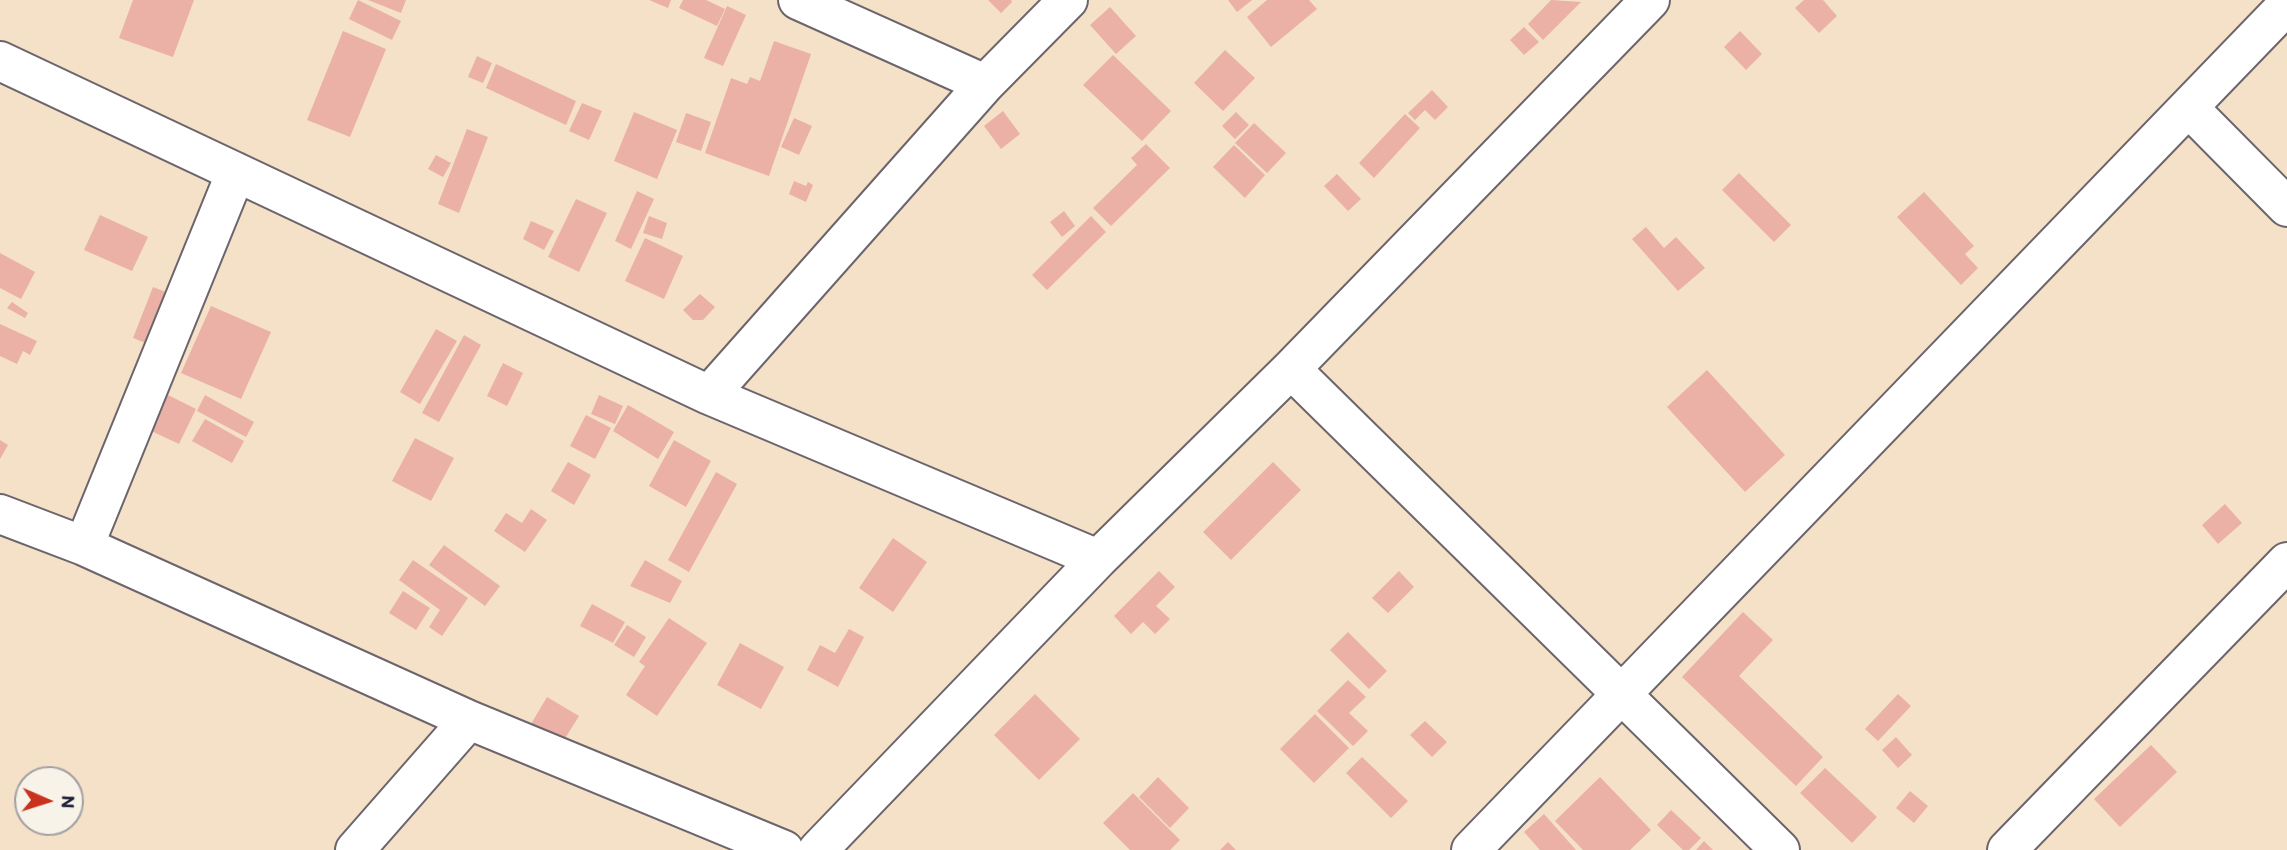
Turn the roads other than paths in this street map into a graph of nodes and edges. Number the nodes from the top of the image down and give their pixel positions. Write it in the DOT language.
graph roads {
  1 [pos="798,0"];
  2 [pos="1068,0"];
  3 [pos="2287,5"];
  4 [pos="1629,8"];
  5 [pos="0,61"];
  6 [pos="985,84"];
  7 [pos="2189,108"];
  8 [pos="236,172"];
  9 [pos="2287,207"];
  10 [pos="1291,369"];
  11 [pos="709,395"];
  12 [pos="0,514"];
  13 [pos="84,546"];
  14 [pos="1098,559"];
  15 [pos="2287,562"];
  16 [pos="1622,692"];
  17 [pos="470,720"];
  18 [pos="355,850"];
  19 [pos="784,850"];
  20 [pos="818,850"];
  21 [pos="1471,850"];
  22 [pos="1780,850"];
  23 [pos="2007,850"];
  1 -- 6 [label="street"];
  2 -- 6 [label="street"];
  3 -- 7 [label="street"];
  4 -- 10 [label="street"];
  5 -- 8 [label="street"];
  6 -- 11 [label="street"];
  7 -- 9 [label="street"];
  7 -- 16 [label="street"];
  8 -- 11 [label="street"];
  8 -- 13 [label="street"];
  10 -- 14 [label="street"];
  10 -- 16 [label="street"];
  11 -- 14 [label="street"];
  12 -- 13 [label="street"];
  13 -- 17 [label="street"];
  14 -- 20 [label="street"];
  15 -- 23 [label="street"];
  16 -- 21 [label="street"];
  16 -- 22 [label="street"];
  17 -- 18 [label="street"];
  17 -- 19 [label="street"];
}
